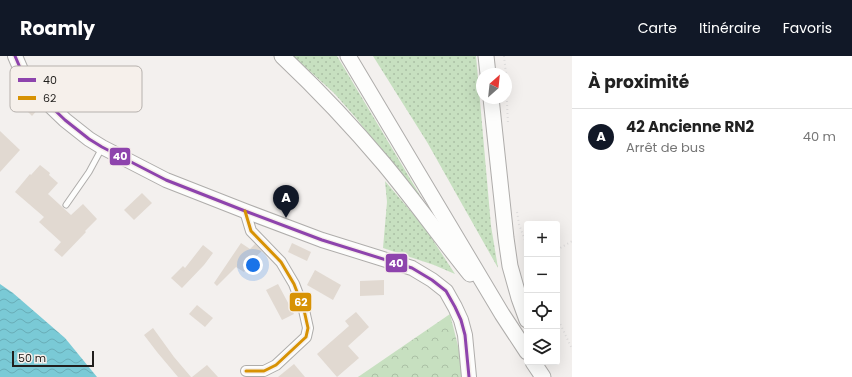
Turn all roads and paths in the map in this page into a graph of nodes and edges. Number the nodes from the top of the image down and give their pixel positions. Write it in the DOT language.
graph roads {
  1 [pos="15,56"];
  2 [pos="282,56"];
  3 [pos="348,56"];
  4 [pos="486,56"];
  5 [pos="504,56"];
  6 [pos="19,66"];
  7 [pos="487,68"];
  8 [pos="505,68"];
  9 [pos="492,104"];
  10 [pos="507,104"];
  11 [pos="57,112"];
  12 [pos="508,127"];
  13 [pos="102,147"];
  14 [pos="66,204"];
  15 [pos="517,209"];
  16 [pos="245,212"];
  17 [pos="524,238"];
  18 [pos="572,241"];
  19 [pos="560,248"];
  20 [pos="524,311"];
  21 [pos="502,314"];
  22 [pos="560,323"];
  23 [pos="524,347"];
  24 [pos="572,348"];
  25 [pos="535,365"];
  26 [pos="544,365"];
  27 [pos="246,371"];
  28 [pos="469,377"];
  29 [pos="543,377"];
  30 [pos="548,377"];
  1 -- 6 [label="main road"];
  2 -- 21 [label="main road"];
  3 -- 21 [label="main road"];
  4 -- 7 [label="main road"];
  5 -- 8 [label="path"];
  9 -- 20 [label="main road"];
  10 -- 12 [label="path"];
  11 -- 13 [label="main road"];
  13 -- 14 [label="lane"];
  13 -- 16 [label="main road"];
  15 -- 17 [label="path"];
  16 -- 27 [label="street"];
  16 -- 28 [label="main road"];
  18 -- 19 [label="path"];
  21 -- 23 [label="main road"];
  22 -- 24 [label="path"];
  25 -- 29 [label="main road"];
  26 -- 30 [label="main road"];
}
